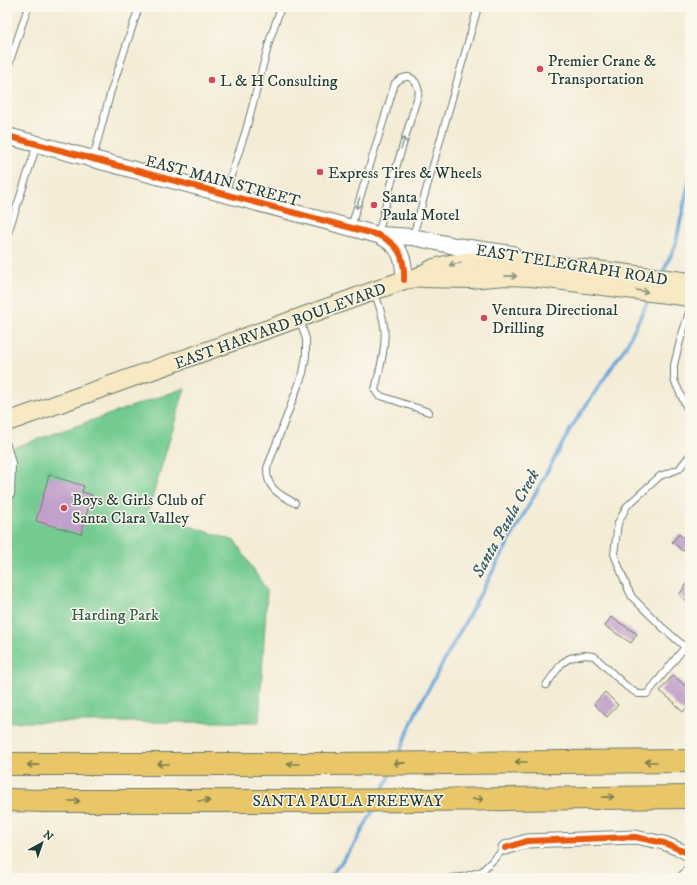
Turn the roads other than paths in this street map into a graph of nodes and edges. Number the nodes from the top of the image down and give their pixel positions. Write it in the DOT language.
graph roads {
  1 [pos="28,7"];
  2 [pos="139,7"];
  3 [pos="281,7"];
  4 [pos="478,7"];
  5 [pos="7,70"];
  6 [pos="8,141"];
  7 [pos="38,144"];
  8 [pos="93,159"];
  9 [pos="225,194"];
  10 [pos="350,228"];
  11 [pos="378,235"];
  12 [pos="7,236"];
  13 [pos="413,237"];
  14 [pos="455,246"];
  15 [pos="604,278"];
  16 [pos="410,279"];
  17 [pos="374,292"];
  18 [pos="687,293"];
  19 [pos="299,318"];
  20 [pos="429,412"];
  21 [pos="690,415"];
  22 [pos="7,422"];
  23 [pos="7,446"];
  24 [pos="690,455"];
  25 [pos="11,494"];
  26 [pos="295,503"];
  27 [pos="688,645"];
  28 [pos="546,685"];
  29 [pos="690,761"];
  30 [pos="7,764"];
  31 [pos="690,797"];
  32 [pos="7,800"];
  33 [pos="505,848"];
  34 [pos="690,855"];
  35 [pos="690,871"];
  36 [pos="450,878"];
  37 [pos="684,878"];
  1 -- 5 [label="lane"];
  2 -- 8 [label="lane"];
  3 -- 9 [label="lane"];
  4 -- 13 [label="lane"];
  6 -- 7 [label="street, EAST MAIN STREET"];
  7 -- 8 [label="street, EAST MAIN STREET"];
  7 -- 12 [label="lane"];
  8 -- 9 [label="street, EAST MAIN STREET"];
  9 -- 10 [label="street, EAST MAIN STREET"];
  10 -- 11 [label="street, EAST MAIN STREET"];
  11 -- 10 [label="lane, one-way"];
  11 -- 13 [label="street, EAST MAIN STREET"];
  11 -- 16 [label="street, EAST MAIN STREET"];
  13 -- 14 [label="street, EAST MAIN STREET"];
  14 -- 15 [label="street, EAST TELEGRAPH ROAD"];
  15 -- 16 [label="main road, EAST HARVARD BOULEVARD"];
  15 -- 18 [label="main road, EAST TELEGRAPH ROAD"];
  16 -- 17 [label="main road, EAST HARVARD BOULEVARD"];
  17 -- 19 [label="main road, EAST HARVARD BOULEVARD"];
  17 -- 20 [label="lane"];
  18 -- 21 [label="lane"];
  19 -- 22 [label="main road, EAST HARVARD BOULEVARD"];
  19 -- 26 [label="lane"];
  23 -- 25 [label="lane"];
  24 -- 27 [label="lane"];
  27 -- 28 [label="lane"];
  29 -- 30 [label="highway, one-way"];
  32 -- 31 [label="highway, SANTA PAULA FREEWAY, one-way"];
  33 -- 34 [label="street"];
  33 -- 36 [label="lane"];
  35 -- 37 [label="street"];
}
